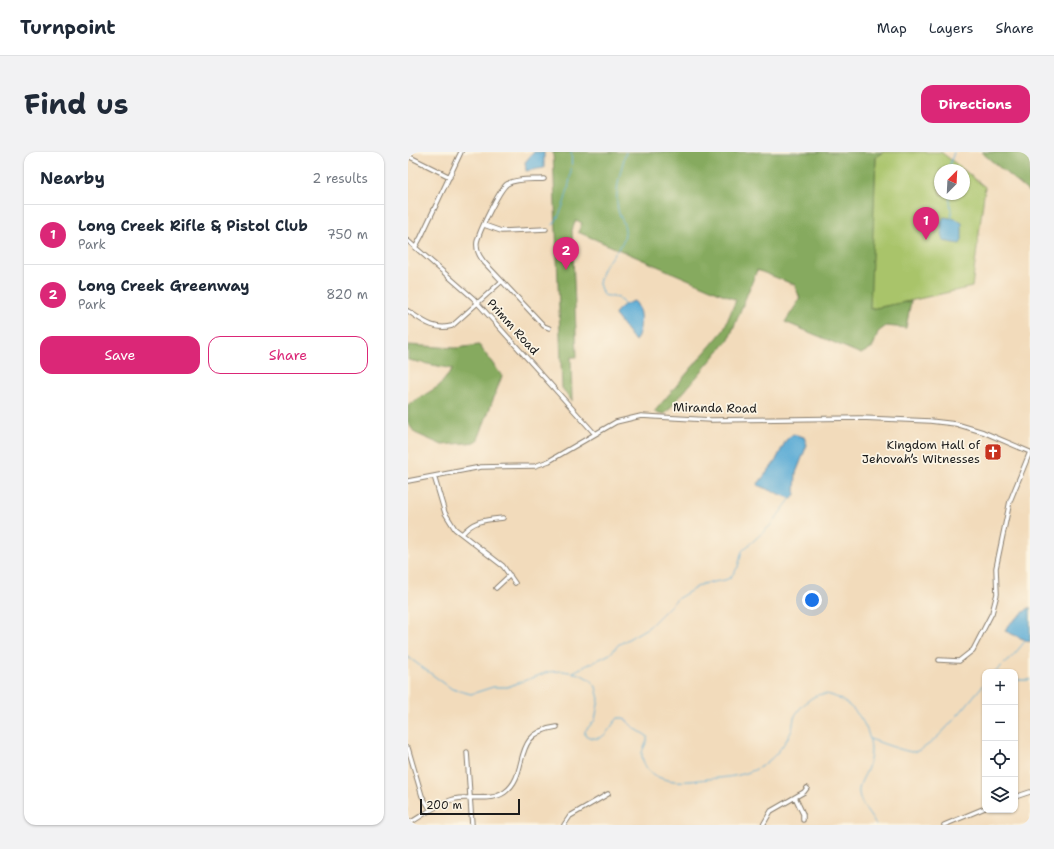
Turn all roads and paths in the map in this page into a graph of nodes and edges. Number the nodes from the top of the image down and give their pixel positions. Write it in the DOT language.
graph roads {
  1 [pos="461,152"];
  2 [pos="408,156"];
  3 [pos="450,177"];
  4 [pos="544,179"];
  5 [pos="484,225"];
  6 [pos="546,228"];
  7 [pos="408,241"];
  8 [pos="415,248"];
  9 [pos="502,281"];
  10 [pos="478,303"];
  11 [pos="408,311"];
  12 [pos="549,328"];
  13 [pos="595,434"];
  14 [pos="1030,452"];
  15 [pos="434,476"];
  16 [pos="408,481"];
  17 [pos="502,518"];
  18 [pos="462,534"];
  19 [pos="510,575"];
  20 [pos="515,583"];
  21 [pos="496,588"];
  22 [pos="940,660"];
  23 [pos="557,727"];
  24 [pos="408,748"];
  25 [pos="467,752"];
  26 [pos="807,788"];
  27 [pos="1030,792"];
  28 [pos="608,794"];
  29 [pos="1018,796"];
  30 [pos="795,797"];
  31 [pos="470,798"];
  32 [pos="982,809"];
  33 [pos="431,810"];
  34 [pos="804,820"];
  35 [pos="408,824"];
  36 [pos="472,825"];
  37 [pos="564,825"];
  38 [pos="763,825"];
  39 [pos="944,825"];
  1 -- 3 [label="street"];
  2 -- 3 [label="street"];
  3 -- 8 [label="street"];
  4 -- 5 [label="street"];
  5 -- 6 [label="street"];
  5 -- 9 [label="street"];
  7 -- 8 [label="street, Primm Road"];
  8 -- 10 [label="street, Primm Road"];
  9 -- 10 [label="street"];
  9 -- 12 [label="street"];
  10 -- 11 [label="street"];
  10 -- 13 [label="street, Primm Road"];
  13 -- 14 [label="street, Miranda Road"];
  13 -- 15 [label="street, Miranda Road"];
  14 -- 22 [label="street"];
  15 -- 16 [label="street, Miranda Road"];
  15 -- 18 [label="street"];
  17 -- 18 [label="street"];
  18 -- 19 [label="street"];
  19 -- 20 [label="street"];
  19 -- 21 [label="street"];
  23 -- 31 [label="street"];
  24 -- 33 [label="street"];
  25 -- 31 [label="street"];
  26 -- 30 [label="street"];
  27 -- 29 [label="street"];
  28 -- 37 [label="street"];
  30 -- 34 [label="street"];
  30 -- 38 [label="street"];
  31 -- 33 [label="street"];
  31 -- 36 [label="street"];
  32 -- 39 [label="street"];
  33 -- 35 [label="street"];
}
